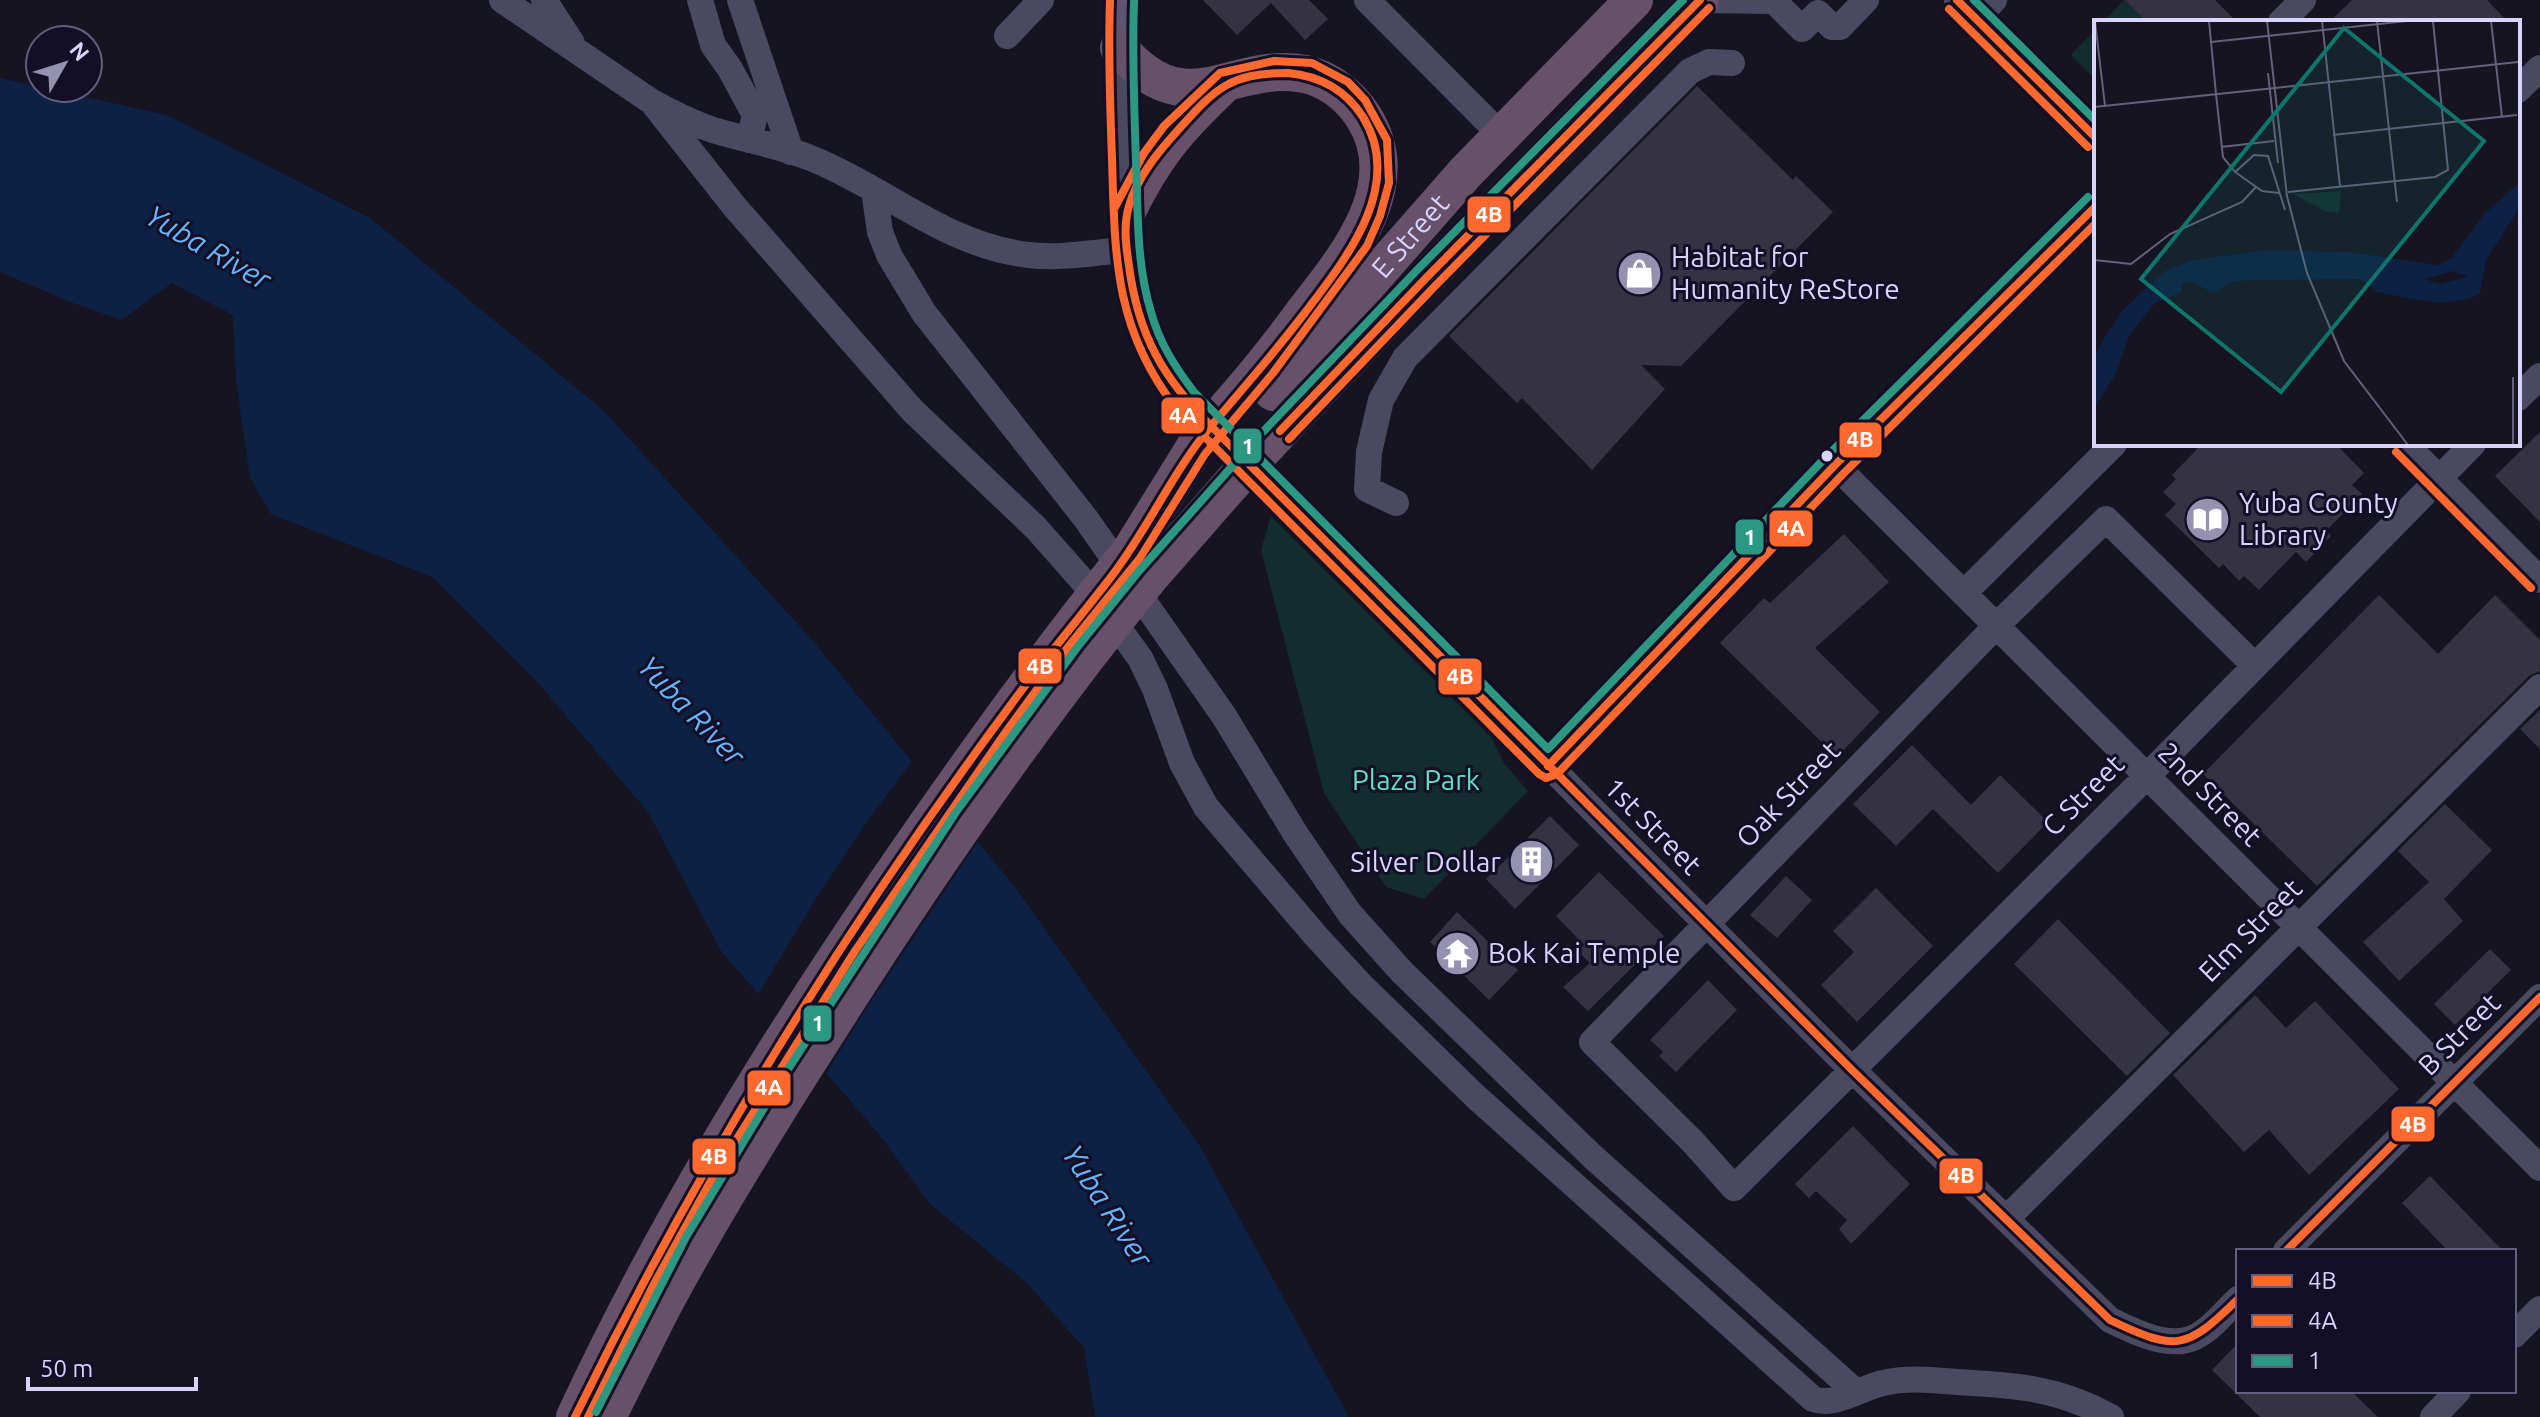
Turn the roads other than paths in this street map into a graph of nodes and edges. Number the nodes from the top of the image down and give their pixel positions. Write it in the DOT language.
graph roads {
  1 [pos="502,0"];
  2 [pos="544,0"];
  3 [pos="700,0"];
  4 [pos="740,0"];
  5 [pos="1041,0"];
  6 [pos="1122,0"];
  7 [pos="1367,0"];
  8 [pos="1634,0"];
  9 [pos="1700,0"];
  10 [pos="1866,0"];
  11 [pos="1957,0"];
  12 [pos="2303,0"];
  13 [pos="1985,9"];
  14 [pos="2283,20"];
  15 [pos="1007,36"];
  16 [pos="1119,48"];
  17 [pos="578,52"];
  18 [pos="1732,63"];
  19 [pos="2540,68"];
  20 [pos="1223,85"];
  21 [pos="2520,88"];
  22 [pos="652,102"];
  23 [pos="1501,135"];
  24 [pos="2094,136"];
  25 [pos="749,140"];
  26 [pos="791,152"];
  27 [pos="874,190"];
  28 [pos="2094,208"];
  29 [pos="1127,232"];
  30 [pos="1248,424"];
  31 [pos="2112,446"];
  32 [pos="2407,446"];
  33 [pos="2471,446"];
  34 [pos="1835,465"];
  35 [pos="2439,478"];
  36 [pos="1396,503"];
  37 [pos="1139,566"];
  38 [pos="2540,580"];
  39 [pos="1964,593"];
  40 [pos="1997,625"];
  41 [pos="2255,666"];
  42 [pos="2540,687"];
  43 [pos="1548,766"];
  44 [pos="2147,776"];
  45 [pos="1706,923"];
  46 [pos="2297,928"];
  47 [pos="2540,997"];
  48 [pos="1851,1069"];
  49 [pos="2455,1083"];
  50 [pos="2540,1168"];
  51 [pos="1734,1188"];
  52 [pos="2006,1219"];
  53 [pos="2288,1249"];
  54 [pos="2236,1301"];
  55 [pos="2540,1309"];
  56 [pos="2516,1333"];
  57 [pos="1856,1392"];
  58 [pos="2456,1393"];
  59 [pos="575,1417"];
  60 [pos="607,1417"];
  61 [pos="2111,1417"];
  62 [pos="2433,1417"];
  1 -- 17 [label="street"];
  2 -- 17 [label="street"];
  3 -- 25 [label="street"];
  4 -- 26 [label="street"];
  5 -- 15 [label="street"];
  6 -- 16 [label="main road"];
  7 -- 23 [label="street"];
  8 -- 23 [label="highway, E Street"];
  9 -- 10 [label="street"];
  9 -- 30 [label="highway, E Street"];
  11 -- 13 [label="street"];
  12 -- 14 [label="street"];
  13 -- 24 [label="street"];
  16 -- 20 [label="highway"];
  16 -- 29 [label="street, 1st Street"];
  17 -- 22 [label="street"];
  18 -- 36 [label="street"];
  19 -- 21 [label="street"];
  20 -- 29 [label="highway"];
  20 -- 30 [label="highway"];
  22 -- 25 [label="street"];
  22 -- 57 [label="street"];
  23 -- 30 [label="highway, E Street"];
  25 -- 26 [label="street"];
  26 -- 27 [label="street"];
  27 -- 29 [label="street"];
  27 -- 57 [label="street"];
  28 -- 34 [label="street"];
  29 -- 43 [label="street, 1st Street"];
  30 -- 37 [label="highway, E Street"];
  31 -- 39 [label="street"];
  32 -- 35 [label="street"];
  33 -- 35 [label="street, C Street"];
  34 -- 39 [label="street, 2nd Street"];
  34 -- 43 [label="street"];
  35 -- 38 [label="street"];
  35 -- 41 [label="street, C Street"];
  37 -- 59 [label="highway, bridge"];
  37 -- 60 [label="highway, bridge"];
  39 -- 40 [label="street, 2nd Street"];
  40 -- 41 [label="street, Oak Street"];
  40 -- 44 [label="street, 2nd Street"];
  40 -- 45 [label="street, Oak Street"];
  41 -- 44 [label="street, C Street"];
  42 -- 46 [label="street, Elm Street"];
  43 -- 45 [label="street, 1st Street"];
  44 -- 46 [label="street, 2nd Street"];
  44 -- 48 [label="street, C Street"];
  45 -- 48 [label="street, 1st Street"];
  45 -- 51 [label="street, Oak Street"];
  46 -- 49 [label="street, 2nd Street"];
  46 -- 52 [label="street, Elm Street"];
  47 -- 49 [label="street, B Street"];
  48 -- 51 [label="street, C Street"];
  48 -- 52 [label="street, 1st Street"];
  49 -- 50 [label="street, 2nd Street"];
  49 -- 53 [label="street, B Street"];
  52 -- 54 [label="street, 1st Street"];
  55 -- 56 [label="street"];
  57 -- 61 [label="street"];
  58 -- 62 [label="street"];
}
